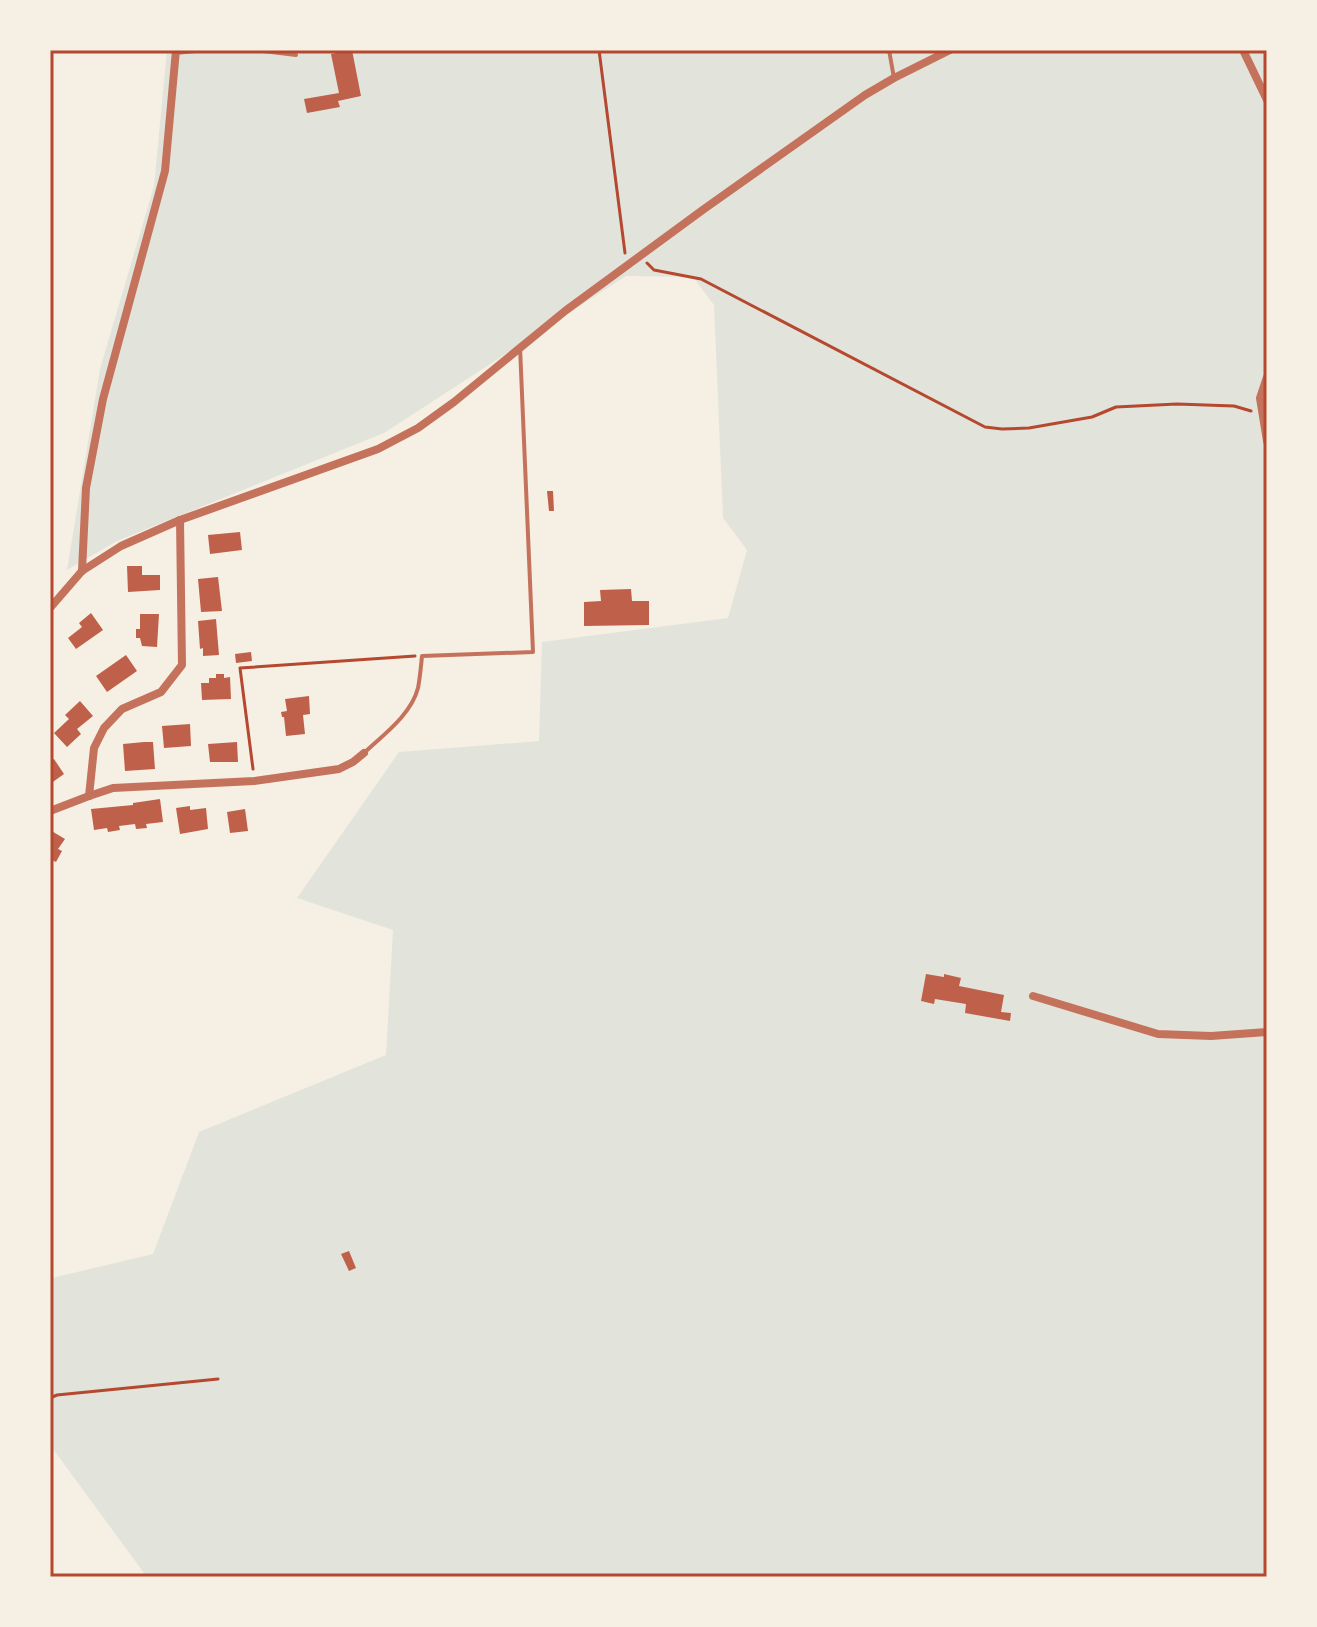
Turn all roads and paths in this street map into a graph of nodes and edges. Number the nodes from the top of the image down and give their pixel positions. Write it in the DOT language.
graph roads {
  1 [pos="204,50"];
  2 [pos="255,50"];
  3 [pos="599,50"];
  4 [pos="889,50"];
  5 [pos="950,50"];
  6 [pos="1243,50"];
  7 [pos="176,51"];
  8 [pos="296,55"];
  9 [pos="894,78"];
  10 [pos="1267,100"];
  11 [pos="640,256"];
  12 [pos="626,265"];
  13 [pos="520,347"];
  14 [pos="1267,377"];
  15 [pos="1265,415"];
  16 [pos="1267,441"];
  17 [pos="180,520"];
  18 [pos="82,571"];
  19 [pos="50,608"];
  20 [pos="422,656"];
  21 [pos="364,753"];
  22 [pos="254,781"];
  23 [pos="89,796"];
  24 [pos="50,811"];
  25 [pos="1033,996"];
  26 [pos="1267,1032"];
  27 [pos="218,1379"];
  28 [pos="50,1398"];
  1 -- 7 [label="lane"];
  2 -- 8 [label="lane"];
  3 -- 12 [label="path"];
  4 -- 9 [label="lane"];
  5 -- 9 [label="street"];
  6 -- 10 [label="street"];
  7 -- 18 [label="street"];
  9 -- 11 [label="street"];
  11 -- 12 [label="street"];
  11 -- 15 [label="path"];
  12 -- 13 [label="street"];
  13 -- 17 [label="street"];
  13 -- 20 [label="lane"];
  14 -- 15 [label="street"];
  15 -- 16 [label="street"];
  17 -- 18 [label="street"];
  17 -- 23 [label="street"];
  18 -- 19 [label="street"];
  20 -- 21 [label="lane"];
  20 -- 22 [label="path"];
  21 -- 22 [label="street"];
  22 -- 23 [label="street"];
  23 -- 24 [label="street"];
  25 -- 26 [label="street"];
  27 -- 28 [label="path"];
}
